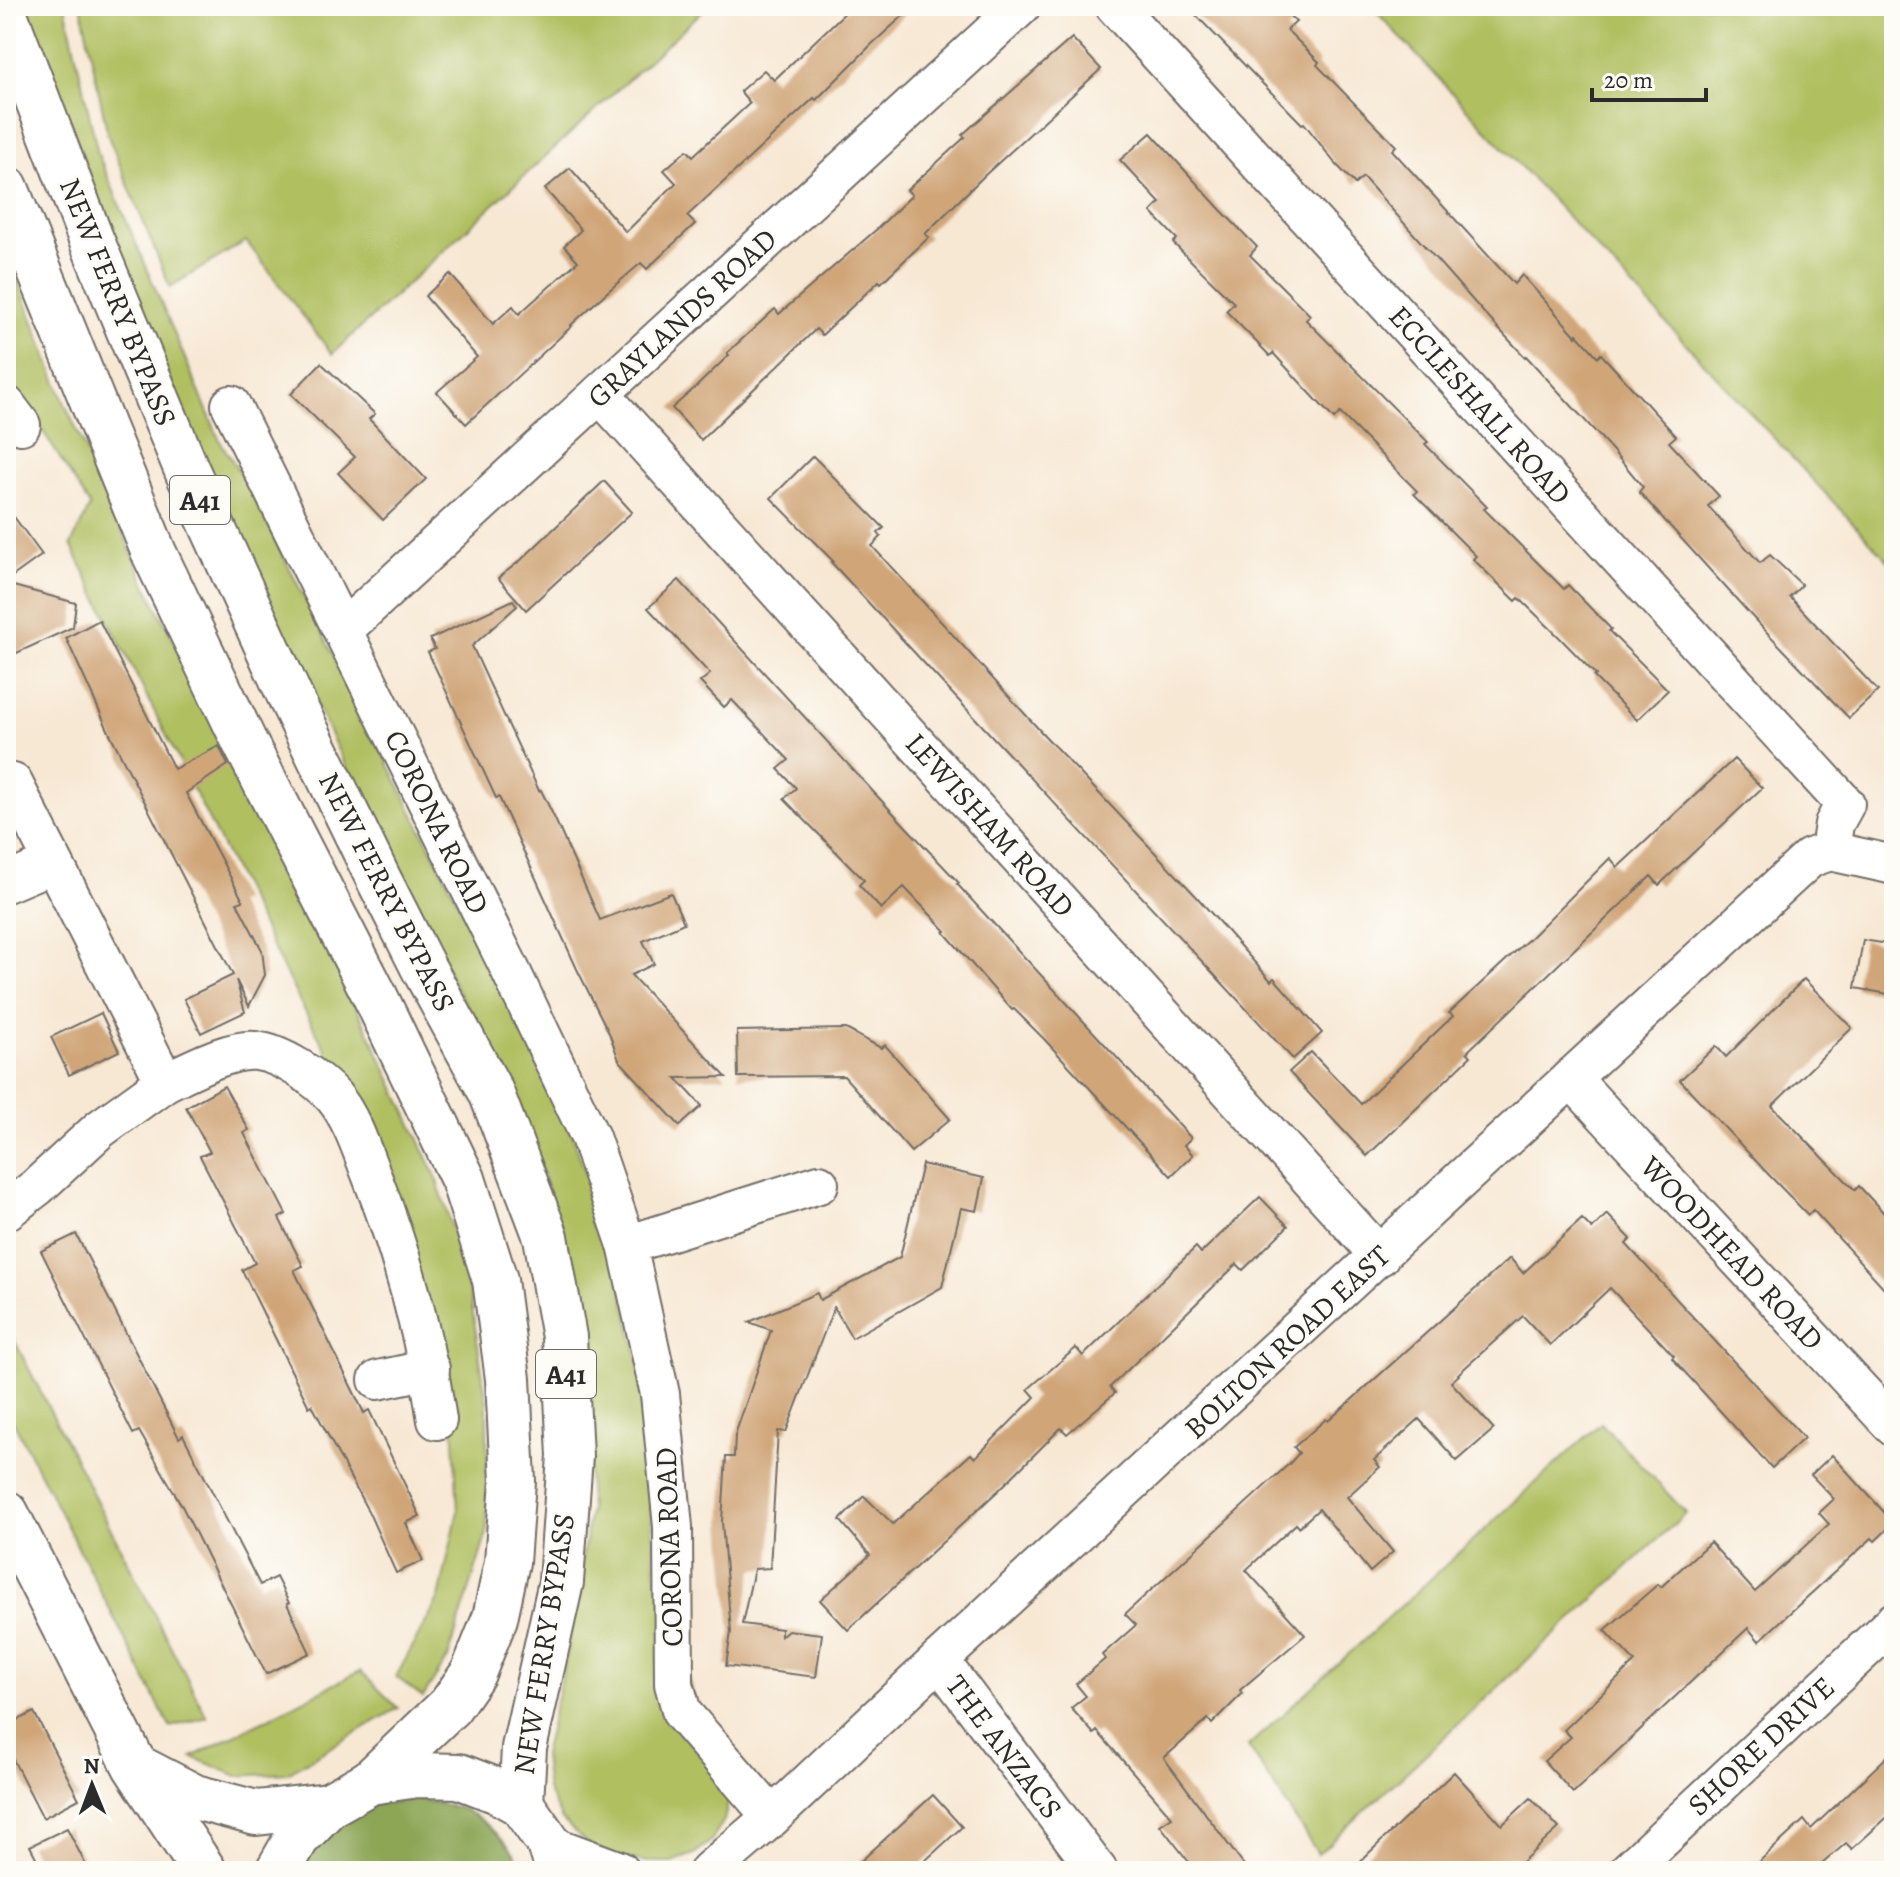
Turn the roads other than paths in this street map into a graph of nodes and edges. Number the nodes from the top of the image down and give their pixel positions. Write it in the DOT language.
graph roads {
  1 [pos="1021,6"];
  2 [pos="1115,6"];
  3 [pos="6,17"];
  4 [pos="6,188"];
  5 [pos="600,394"];
  6 [pos="231,405"];
  7 [pos="343,630"];
  8 [pos="13,783"];
  9 [pos="1830,851"];
  10 [pos="53,863"];
  11 [pos="1894,865"];
  12 [pos="6,883"];
  13 [pos="1571,1078"];
  14 [pos="165,1082"];
  15 [pos="819,1184"];
  16 [pos="6,1211"];
  17 [pos="627,1245"];
  18 [pos="1380,1256"];
  19 [pos="430,1369"];
  20 [pos="378,1380"];
  21 [pos="437,1420"];
  22 [pos="1894,1427"];
  23 [pos="6,1513"];
  24 [pos="1894,1622"];
  25 [pos="939,1660"];
  26 [pos="135,1766"];
  27 [pos="370,1782"];
  28 [pos="521,1804"];
  29 [pos="329,1805"];
  30 [pos="772,1817"];
  31 [pos="554,1858"];
  32 [pos="204,1871"];
  33 [pos="278,1871"];
  34 [pos="620,1871"];
  35 [pos="709,1871"];
  36 [pos="1098,1871"];
  37 [pos="1628,1871"];
  1 -- 5 [label="street, GRAYLANDS ROAD"];
  2 -- 9 [label="street, ECCLESHALL ROAD"];
  3 -- 28 [label="main road, NEW FERRY BYPASS / A41"];
  4 -- 27 [label="main road, NEW FERRY BYPASS / A41"];
  5 -- 7 [label="street, GRAYLANDS ROAD"];
  5 -- 18 [label="street, LEWISHAM ROAD"];
  6 -- 7 [label="street, CORONA ROAD"];
  7 -- 17 [label="street, CORONA ROAD"];
  8 -- 10 [label="street"];
  9 -- 11 [label="street"];
  9 -- 13 [label="street, BOLTON ROAD EAST"];
  10 -- 12 [label="street"];
  10 -- 14 [label="street"];
  13 -- 18 [label="street, BOLTON ROAD EAST"];
  13 -- 22 [label="street, WOODHEAD ROAD"];
  14 -- 16 [label="street"];
  14 -- 19 [label="street"];
  15 -- 17 [label="street"];
  17 -- 30 [label="street, CORONA ROAD"];
  18 -- 25 [label="street, BOLTON ROAD EAST"];
  19 -- 20 [label="street"];
  19 -- 21 [label="street"];
  23 -- 26 [label="main road"];
  24 -- 37 [label="street, SHORE DRIVE"];
  25 -- 30 [label="street, BOLTON ROAD EAST"];
  25 -- 36 [label="street, THE ANZACS"];
  26 -- 29 [label="main road"];
  26 -- 32 [label="main road"];
  27 -- 28 [label="main road, A41"];
  27 -- 29 [label="main road, A41"];
  28 -- 31 [label="main road, A41"];
  29 -- 33 [label="main road, A41"];
  30 -- 35 [label="street, BOLTON ROAD EAST"];
  31 -- 34 [label="street"];
}
